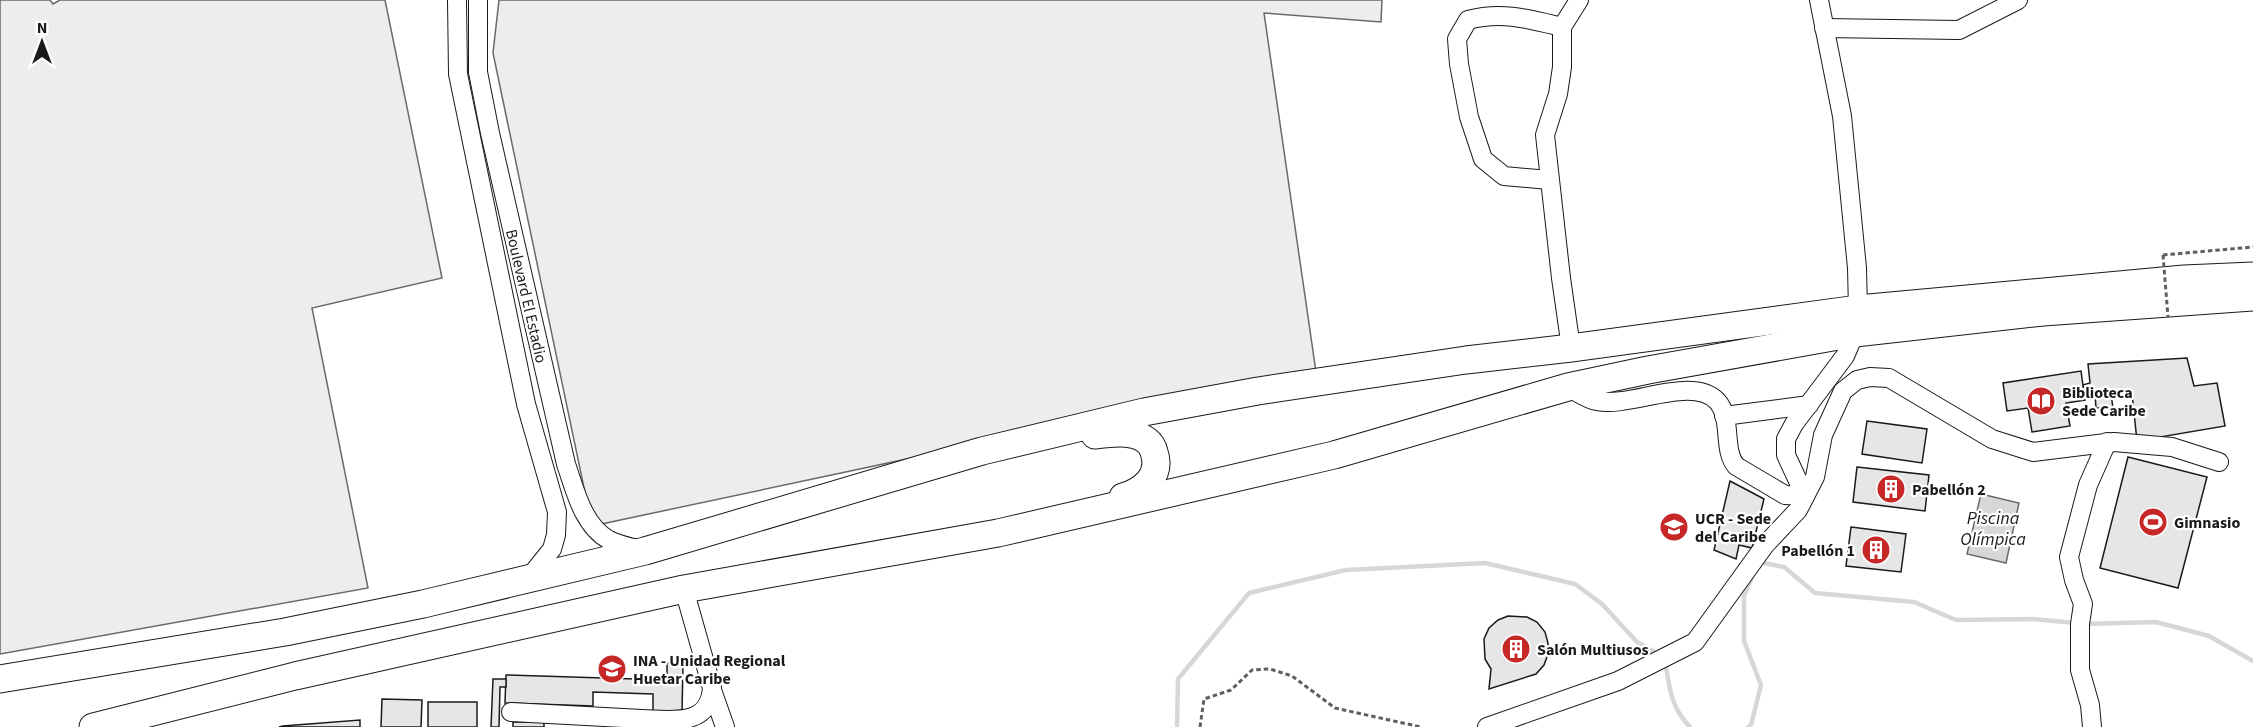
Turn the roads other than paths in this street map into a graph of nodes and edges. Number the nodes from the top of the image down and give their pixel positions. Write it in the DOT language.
graph roads {
  1 [pos="457,0"];
  2 [pos="478,0"];
  3 [pos="1579,0"];
  4 [pos="1819,0"];
  5 [pos="2018,0"];
  6 [pos="1562,27"];
  7 [pos="1824,28"];
  8 [pos="1550,180"];
  9 [pos="2253,276"];
  10 [pos="2253,297"];
  11 [pos="1856,321"];
  12 [pos="1571,348"];
  13 [pos="1568,387"];
  14 [pos="1809,405"];
  15 [pos="1724,416"];
  16 [pos="2107,442"];
  17 [pos="982,451"];
  18 [pos="2219,462"];
  19 [pos="1805,496"];
  20 [pos="998,533"];
  21 [pos="645,551"];
  22 [pos="528,579"];
  23 [pos="684,590"];
  24 [pos="0,679"];
  25 [pos="712,688"];
  26 [pos="512,712"];
  27 [pos="140,721"];
  28 [pos="608,722"];
  29 [pos="642,723"];
  30 [pos="93,727"];
  31 [pos="725,727"];
  32 [pos="1487,727"];
  33 [pos="2092,727"];
  1 -- 22 [label="street, Boulevard El Estadio"];
  2 -- 21 [label="street, Boulevard El Estadio"];
  3 -- 6 [label="street"];
  4 -- 7 [label="street"];
  5 -- 7 [label="street"];
  6 -- 8 [label="street"];
  6 -- 8 [label="street"];
  7 -- 11 [label="street"];
  8 -- 12 [label="street"];
  9 -- 11 [label="highway"];
  10 -- 11 [label="highway"];
  11 -- 12 [label="highway"];
  11 -- 13 [label="highway"];
  11 -- 14 [label="street"];
  12 -- 17 [label="highway"];
  13 -- 15 [label="street"];
  13 -- 20 [label="highway"];
  14 -- 15 [label="street"];
  14 -- 19 [label="street"];
  15 -- 19 [label="street"];
  16 -- 18 [label="street"];
  16 -- 19 [label="street"];
  16 -- 33 [label="street"];
  17 -- 20 [label="highway"];
  17 -- 21 [label="highway"];
  19 -- 32 [label="street"];
  20 -- 23 [label="highway"];
  21 -- 22 [label="highway"];
  22 -- 24 [label="highway"];
  23 -- 25 [label="street"];
  23 -- 27 [label="highway"];
  25 -- 29 [label="street"];
  25 -- 31 [label="street"];
  26 -- 28 [label="street"];
  27 -- 30 [label="highway"];
  28 -- 29 [label="street"];
}
